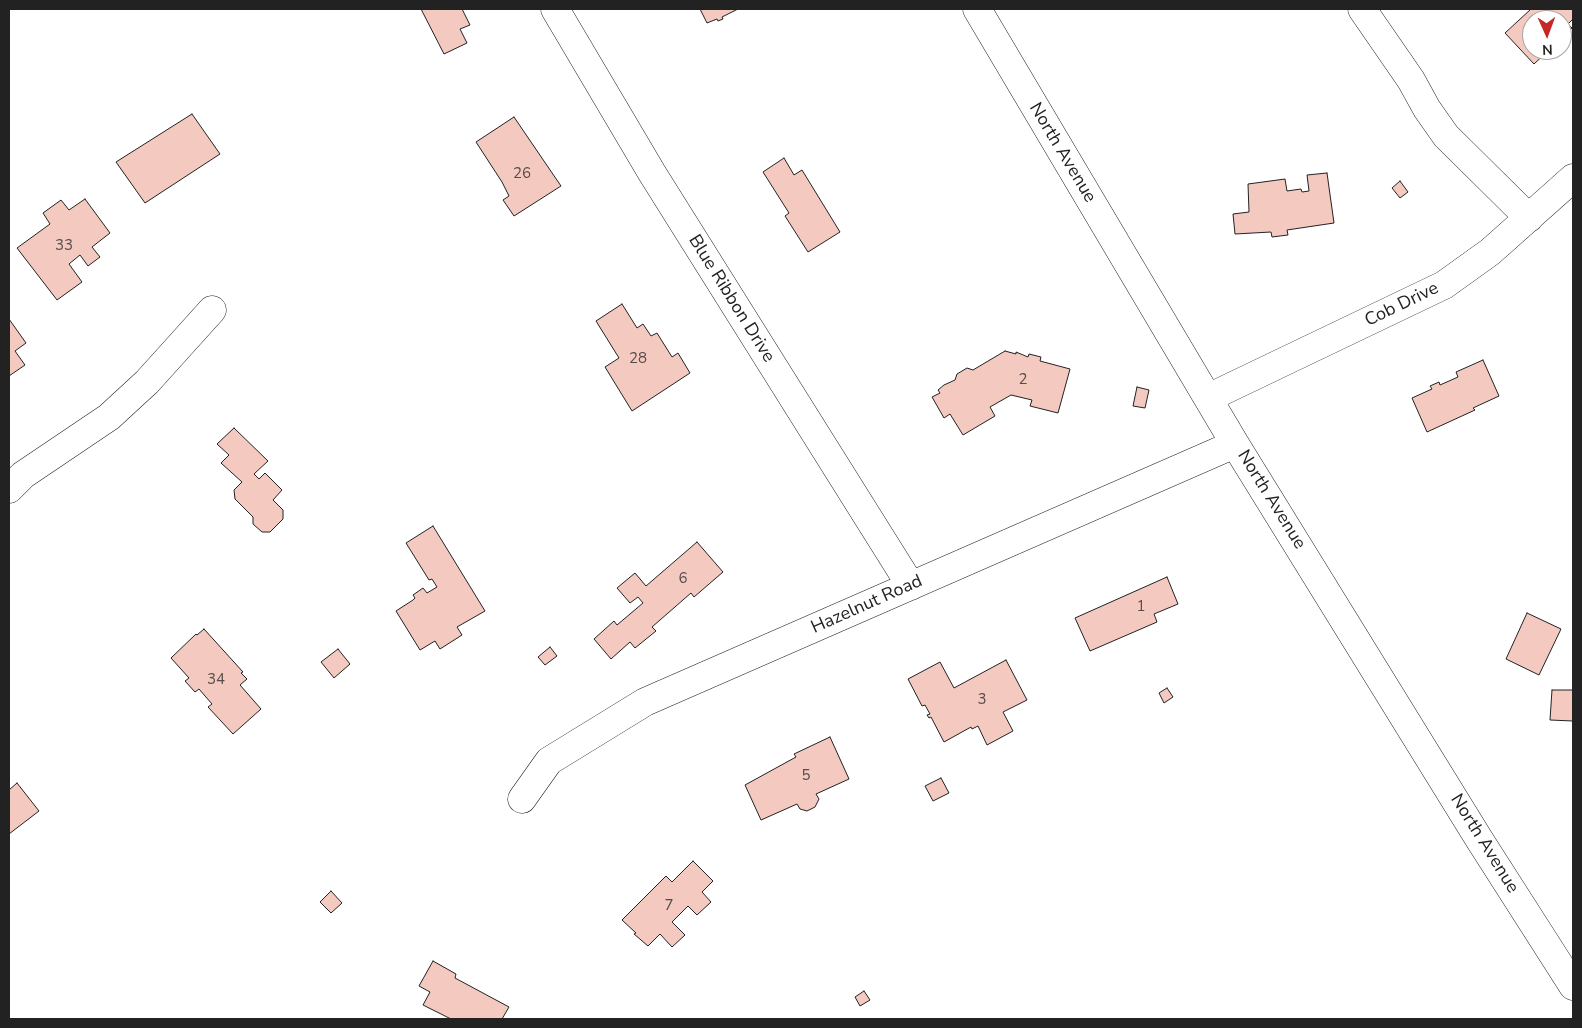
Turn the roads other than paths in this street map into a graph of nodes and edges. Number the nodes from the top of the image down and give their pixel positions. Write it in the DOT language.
graph roads {
  1 [pos="555,9"];
  2 [pos="977,9"];
  3 [pos="1362,9"];
  4 [pos="1573,178"];
  5 [pos="1529,218"];
  6 [pos="212,310"];
  7 [pos="1208,398"];
  8 [pos="1235,444"];
  9 [pos="9,489"];
  10 [pos="911,586"];
  11 [pos="522,799"];
  12 [pos="1573,986"];
  1 -- 10 [label="street, Blue Ribbon Drive"];
  2 -- 7 [label="street, North Avenue"];
  3 -- 5 [label="street"];
  4 -- 5 [label="street, Cob Drive"];
  5 -- 7 [label="street, Cob Drive"];
  6 -- 9 [label="street"];
  7 -- 8 [label="street, North Avenue"];
  8 -- 10 [label="street, Hazelnut Road"];
  8 -- 12 [label="street, North Avenue"];
  10 -- 11 [label="street, Hazelnut Road"];
}
